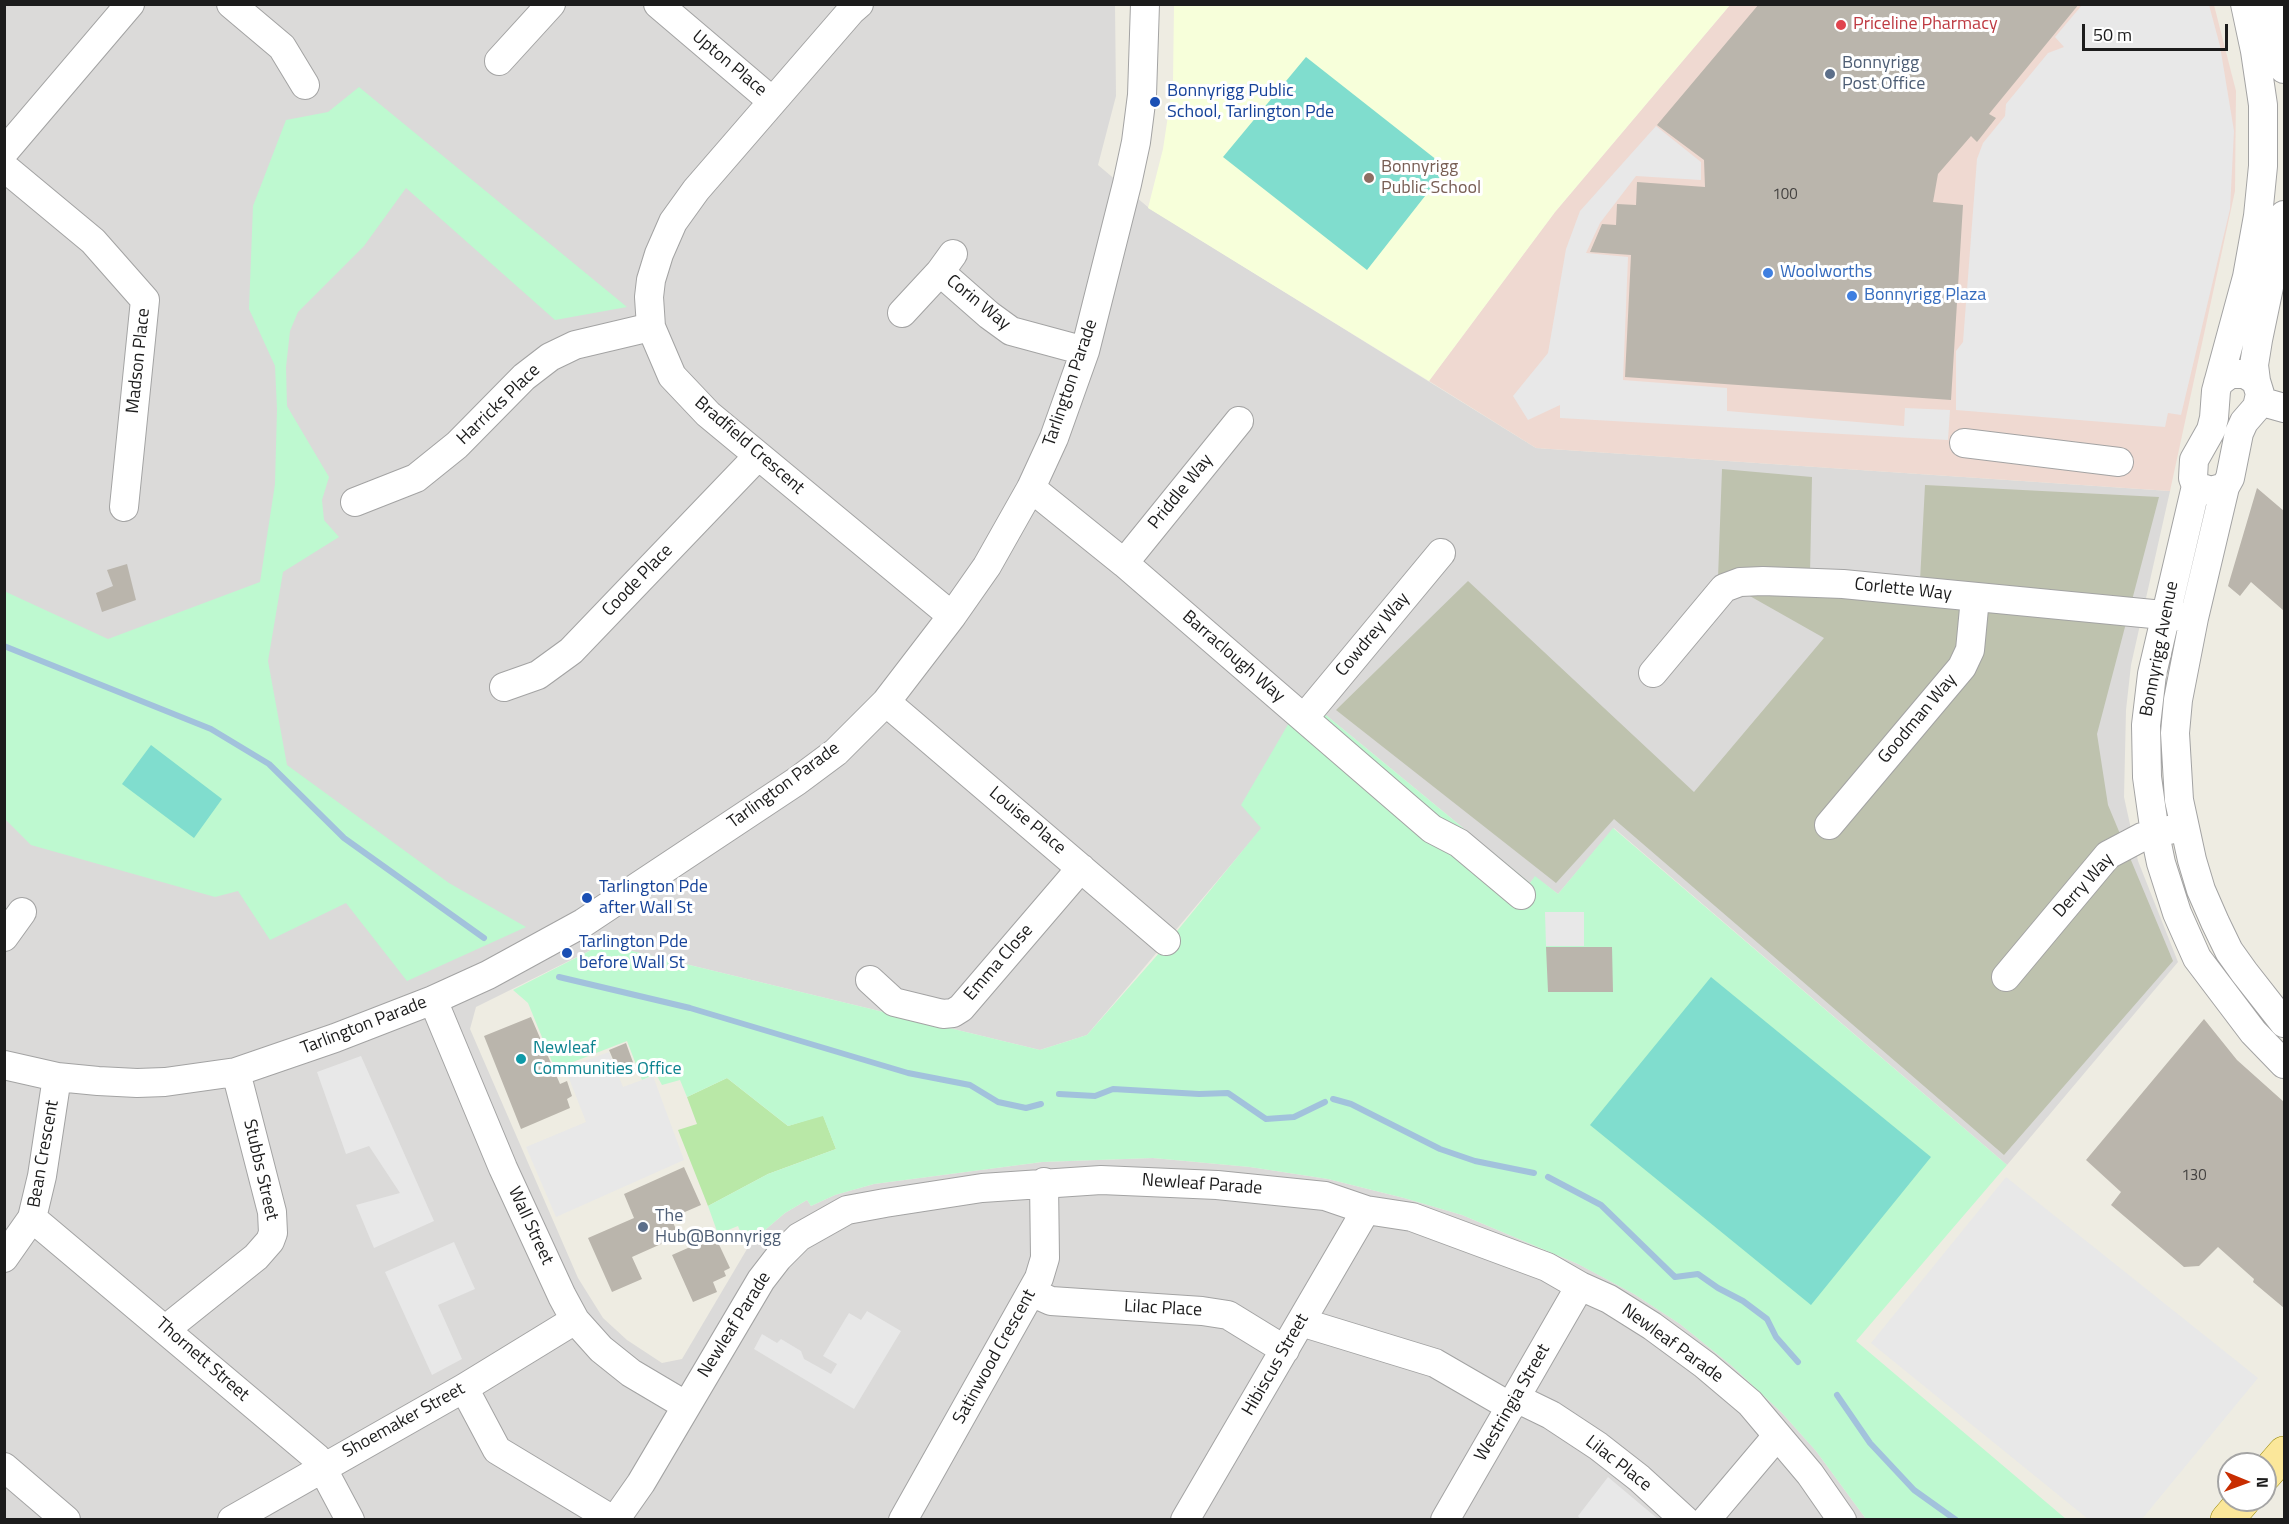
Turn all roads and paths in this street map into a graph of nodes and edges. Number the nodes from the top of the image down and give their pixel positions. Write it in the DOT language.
graph roads {
  1 [pos="130,4"];
  2 [pos="551,4"];
  3 [pos="658,4"];
  4 [pos="859,4"];
  5 [pos="1145,4"];
  6 [pos="2245,4"];
  7 [pos="2271,4"];
  8 [pos="245,9"];
  9 [pos="499,61"];
  10 [pos="2284,69"];
  11 [pos="305,85"];
  12 [pos="772,101"];
  13 [pos="4,152"];
  14 [pos="4,167"];
  15 [pos="2284,215"];
  16 [pos="902,313"];
  17 [pos="651,327"];
  18 [pos="1085,351"];
  19 [pos="2218,383"];
  20 [pos="2266,397"];
  21 [pos="1239,421"];
  22 [pos="1964,443"];
  23 [pos="758,456"];
  24 [pos="2119,462"];
  25 [pos="2196,486"];
  26 [pos="2225,487"];
  27 [pos="1031,488"];
  28 [pos="355,502"];
  29 [pos="124,507"];
  30 [pos="1441,553"];
  31 [pos="1124,562"];
  32 [pos="1975,598"];
  33 [pos="2165,615"];
  34 [pos="952,616"];
  35 [pos="2193,618"];
  36 [pos="1653,674"];
  37 [pos="504,687"];
  38 [pos="886,702"];
  39 [pos="1304,718"];
  40 [pos="1829,825"];
  41 [pos="2184,826"];
  42 [pos="2156,834"];
  43 [pos="1081,868"];
  44 [pos="1521,895"];
  45 [pos="22,912"];
  46 [pos="4,937"];
  47 [pos="1166,941"];
  48 [pos="2006,977"];
  49 [pos="870,980"];
  50 [pos="433,1000"];
  51 [pos="2284,1023"];
  52 [pos="2284,1064"];
  53 [pos="4,1065"];
  54 [pos="236,1072"];
  55 [pos="57,1077"];
  56 [pos="1044,1182"];
  57 [pos="1366,1210"];
  58 [pos="32,1218"];
  59 [pos="4,1258"];
  60 [pos="1580,1286"];
  61 [pos="1032,1293"];
  62 [pos="575,1320"];
  63 [pos="1301,1322"];
  64 [pos="166,1329"];
  65 [pos="1285,1350"];
  66 [pos="464,1388"];
  67 [pos="1513,1403"];
  68 [pos="685,1405"];
  69 [pos="1777,1436"];
  70 [pos="4,1467"];
  71 [pos="322,1468"];
  72 [pos="66,1520"];
  73 [pos="232,1520"];
  74 [pos="350,1520"];
  75 [pos="614,1520"];
  76 [pos="903,1520"];
  77 [pos="1185,1520"];
  78 [pos="1445,1520"];
  79 [pos="1685,1520"];
  80 [pos="1706,1520"];
  81 [pos="1842,1520"];
  1 -- 13 [label="street"];
  2 -- 9 [label="street"];
  3 -- 12 [label="street, Upton Place"];
  4 -- 12 [label="street, Bradfield Crescent"];
  5 -- 18 [label="street, Tarlington Parade"];
  6 -- 19 [label="street"];
  7 -- 10 [label="street"];
  8 -- 11 [label="street"];
  12 -- 17 [label="street, Bradfield Crescent"];
  14 -- 29 [label="street, Madson Place"];
  15 -- 20 [label="street"];
  16 -- 18 [label="street, Corin Way"];
  17 -- 23 [label="street, Bradfield Crescent"];
  17 -- 28 [label="street, Harricks Place"];
  18 -- 27 [label="street, Tarlington Parade"];
  19 -- 20 [label="street"];
  19 -- 25 [label="street, Bonnyrigg Avenue"];
  20 -- 26 [label="street, Bonnyrigg Avenue"];
  21 -- 31 [label="street, Priddle Way"];
  22 -- 24 [label="street"];
  23 -- 34 [label="street, Bradfield Crescent"];
  23 -- 37 [label="street, Coode Place"];
  25 -- 26 [label="street"];
  25 -- 33 [label="street, Bonnyrigg Avenue"];
  26 -- 35 [label="street, Bonnyrigg Avenue"];
  27 -- 31 [label="street, Barraclough Way"];
  27 -- 34 [label="street, Tarlington Parade"];
  30 -- 39 [label="street, Cowdrey Way"];
  31 -- 39 [label="street, Barraclough Way"];
  32 -- 33 [label="street, Corlette Way"];
  32 -- 36 [label="street, Corlette Way"];
  32 -- 40 [label="street, Goodman Way"];
  33 -- 35 [label="street, Corlette Way"];
  33 -- 42 [label="street, Bonnyrigg Avenue"];
  34 -- 38 [label="street, Tarlington Parade"];
  35 -- 41 [label="street, Bonnyrigg Avenue"];
  38 -- 43 [label="street, Louise Place"];
  38 -- 50 [label="street, Tarlington Parade"];
  39 -- 44 [label="street, Barraclough Way"];
  41 -- 42 [label="street, Derry Way"];
  41 -- 51 [label="street, Bonnyrigg Avenue"];
  42 -- 48 [label="street, Derry Way"];
  42 -- 52 [label="street, Bonnyrigg Avenue"];
  43 -- 47 [label="street, Louise Place"];
  43 -- 49 [label="street, Emma Close"];
  45 -- 46 [label="street"];
  50 -- 54 [label="street, Tarlington Parade"];
  50 -- 62 [label="street, Wall Street"];
  53 -- 55 [label="street, Tarlington Parade"];
  54 -- 55 [label="street, Tarlington Parade"];
  54 -- 64 [label="street, Stubbs Street"];
  55 -- 58 [label="street, Bean Crescent"];
  56 -- 57 [label="street, Newleaf Parade"];
  56 -- 61 [label="street, Satinwood Crescent"];
  56 -- 68 [label="street, Newleaf Parade"];
  57 -- 60 [label="street, Newleaf Parade"];
  57 -- 63 [label="street, Hibiscus Street"];
  58 -- 59 [label="street, Bean Crescent"];
  58 -- 64 [label="street, Thornett Street"];
  60 -- 67 [label="street, Westringia Street"];
  60 -- 69 [label="street, Newleaf Parade"];
  61 -- 65 [label="street, Lilac Place"];
  61 -- 76 [label="street, Satinwood Crescent"];
  62 -- 66 [label="street, Shoemaker Street"];
  62 -- 68 [label="street, Wall Street"];
  63 -- 65 [label="street, Hibiscus Street"];
  63 -- 67 [label="street, Lilac Place"];
  64 -- 71 [label="street, Thornett Street"];
  65 -- 77 [label="street, Hibiscus Street"];
  66 -- 71 [label="street, Shoemaker Street"];
  66 -- 75 [label="street"];
  67 -- 78 [label="street, Westringia Street"];
  67 -- 79 [label="street, Lilac Place"];
  68 -- 75 [label="street, Newleaf Parade"];
  69 -- 80 [label="street"];
  69 -- 81 [label="street, Newleaf Parade"];
  70 -- 72 [label="street"];
  71 -- 73 [label="street, Shoemaker Street"];
  71 -- 74 [label="street, Thornett Street"];
}
